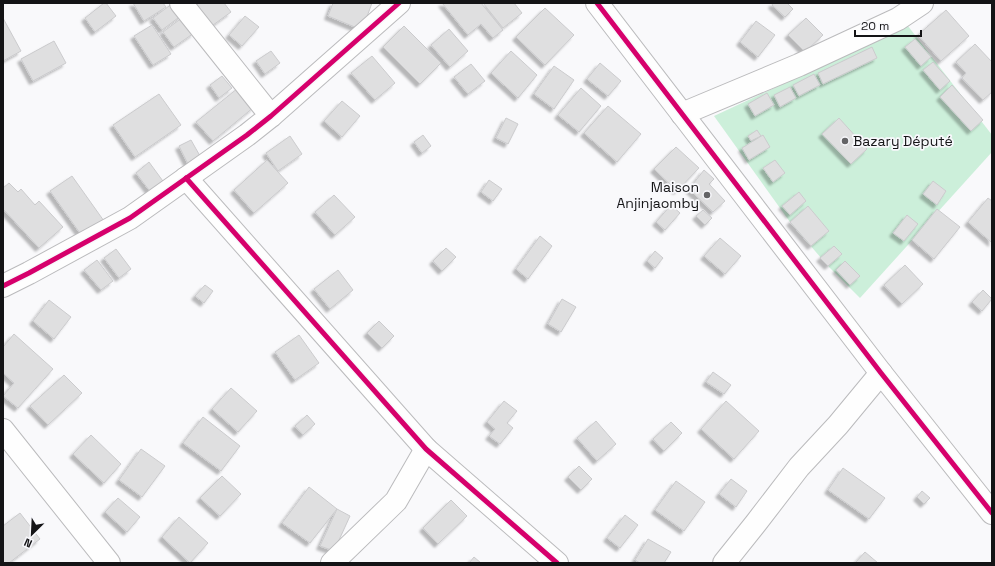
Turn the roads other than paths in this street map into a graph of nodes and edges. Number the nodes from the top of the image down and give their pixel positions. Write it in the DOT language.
graph roads {
  1 [pos="181,3"];
  2 [pos="399,3"];
  3 [pos="597,3"];
  4 [pos="922,3"];
  5 [pos="682,114"];
  6 [pos="271,116"];
  7 [pos="186,178"];
  8 [pos="3,286"];
  9 [pos="881,373"];
  10 [pos="3,430"];
  11 [pos="426,449"];
  12 [pos="992,513"];
  13 [pos="109,563"];
  14 [pos="332,563"];
  15 [pos="557,563"];
  16 [pos="724,563"];
  1 -- 6 [label="street"];
  2 -- 6 [label="street"];
  3 -- 5 [label="street"];
  4 -- 5 [label="street"];
  5 -- 9 [label="street"];
  6 -- 7 [label="street"];
  7 -- 8 [label="street"];
  7 -- 11 [label="street"];
  9 -- 12 [label="street"];
  9 -- 16 [label="street"];
  10 -- 13 [label="street"];
  11 -- 14 [label="street"];
  11 -- 15 [label="street"];
}
